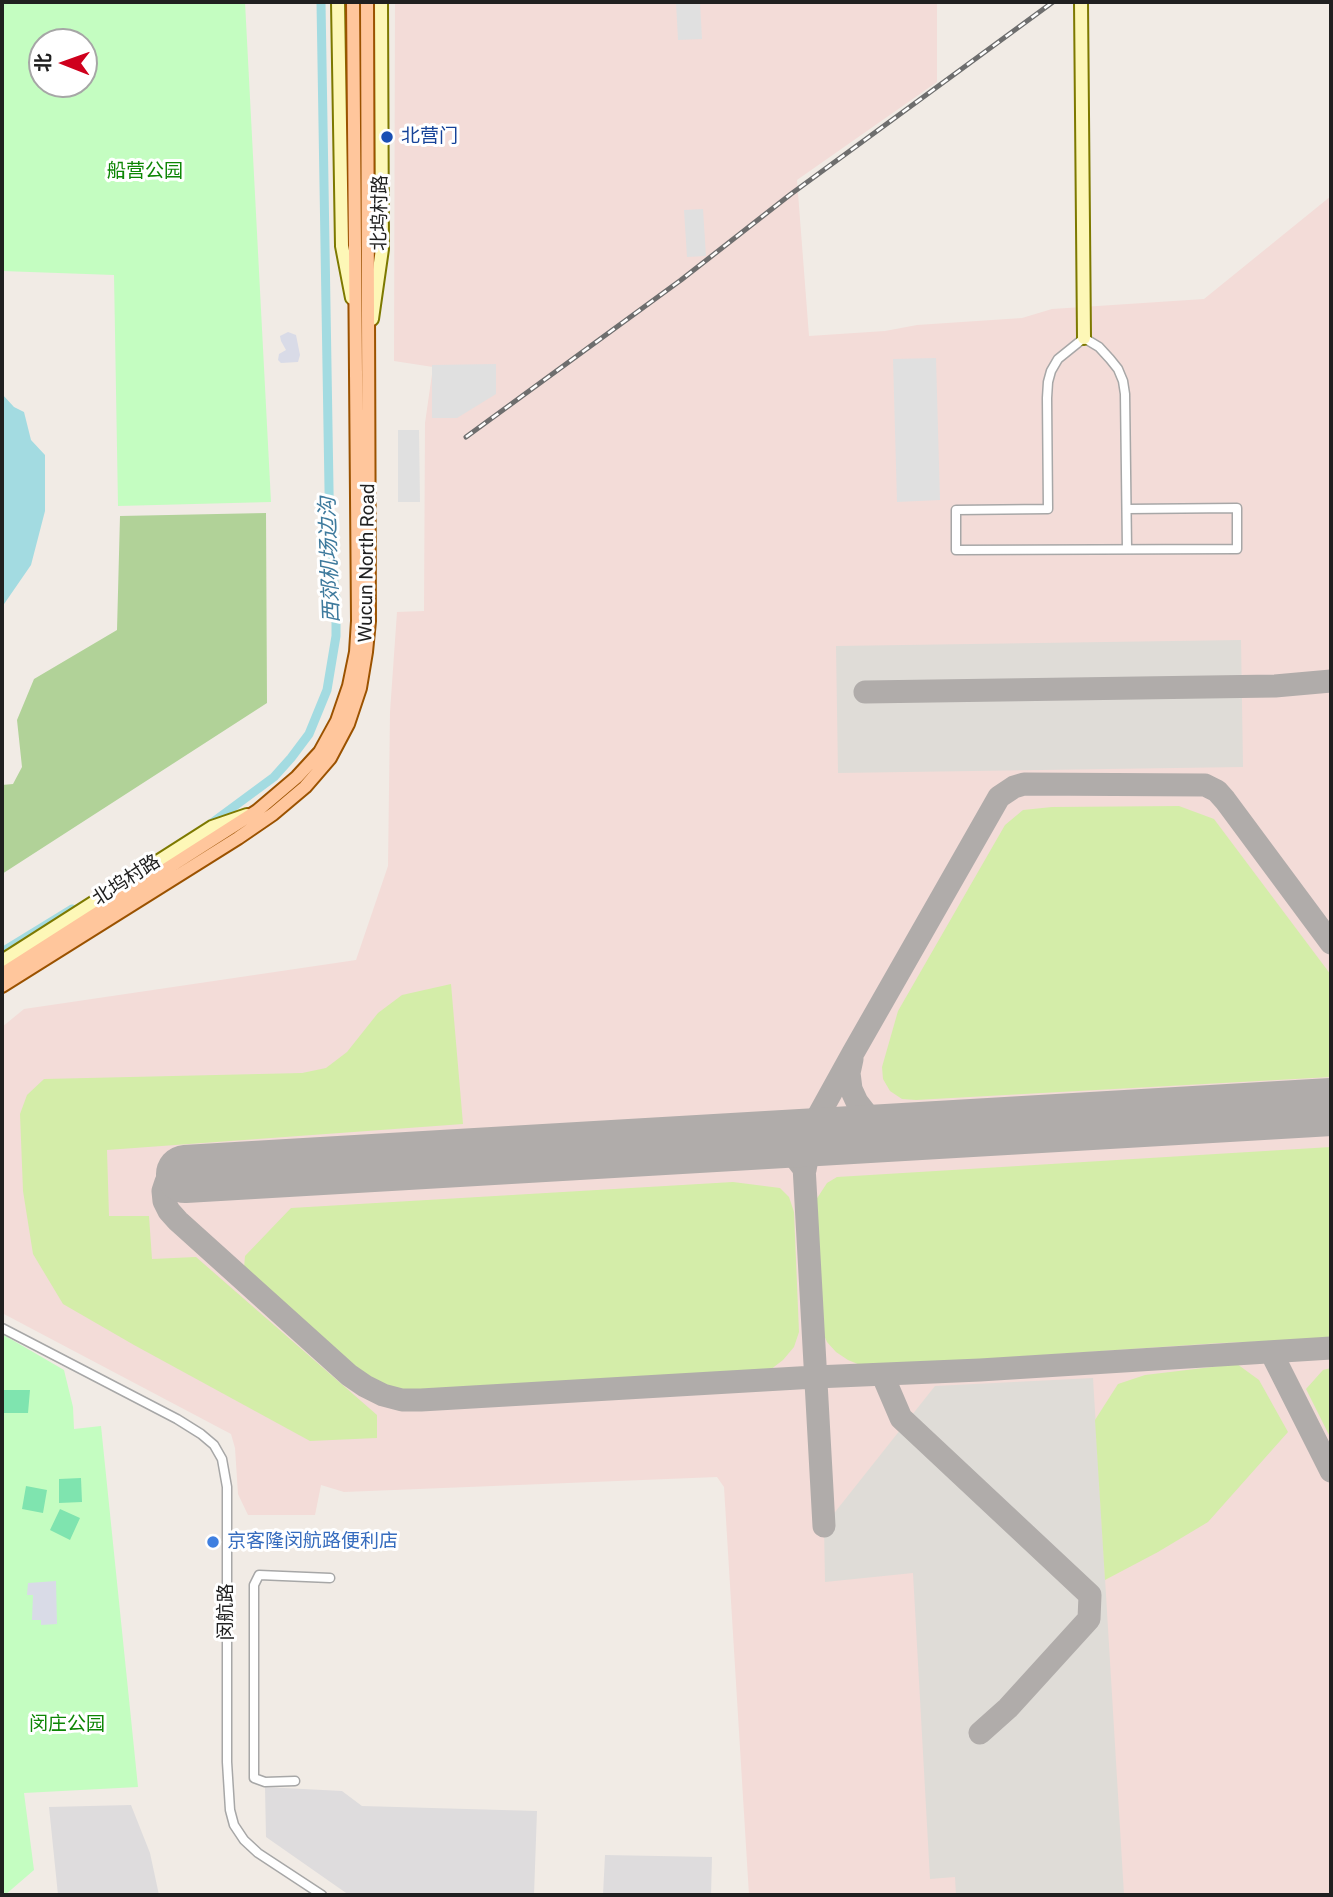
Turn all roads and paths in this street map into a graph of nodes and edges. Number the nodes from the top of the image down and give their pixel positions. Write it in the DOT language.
graph roads {
  1 [pos="338,2"];
  2 [pos="353,2"];
  3 [pos="366,2"];
  4 [pos="381,2"];
  5 [pos="1081,2"];
  6 [pos="357,321"];
  7 [pos="1084,338"];
  8 [pos="368,340"];
  9 [pos="1126,509"];
  10 [pos="1126,549"];
  11 [pos="257,811"];
  12 [pos="2,961"];
  13 [pos="2,974"];
  14 [pos="2,986"];
  15 [pos="2,1328"];
  16 [pos="330,1578"];
  17 [pos="295,1781"];
  18 [pos="322,1895"];
  1 -- 6 [label="street, 北坞村路"];
  2 -- 6 [label="main road, Wucun North Road"];
  3 -- 8 [label="main road, Wucun North Road"];
  4 -- 8 [label="street, 北坞村路"];
  5 -- 7 [label="street"];
  6 -- 11 [label="main road, Wucun North Road"];
  7 -- 9 [label="street"];
  7 -- 10 [label="street"];
  8 -- 14 [label="main road, Wucun North Road"];
  9 -- 10 [label="street"];
  9 -- 10 [label="street"];
  11 -- 12 [label="street, 北坞村路"];
  11 -- 13 [label="main road, Wucun North Road"];
  15 -- 18 [label="street, 闵航路"];
  16 -- 17 [label="street"];
}
